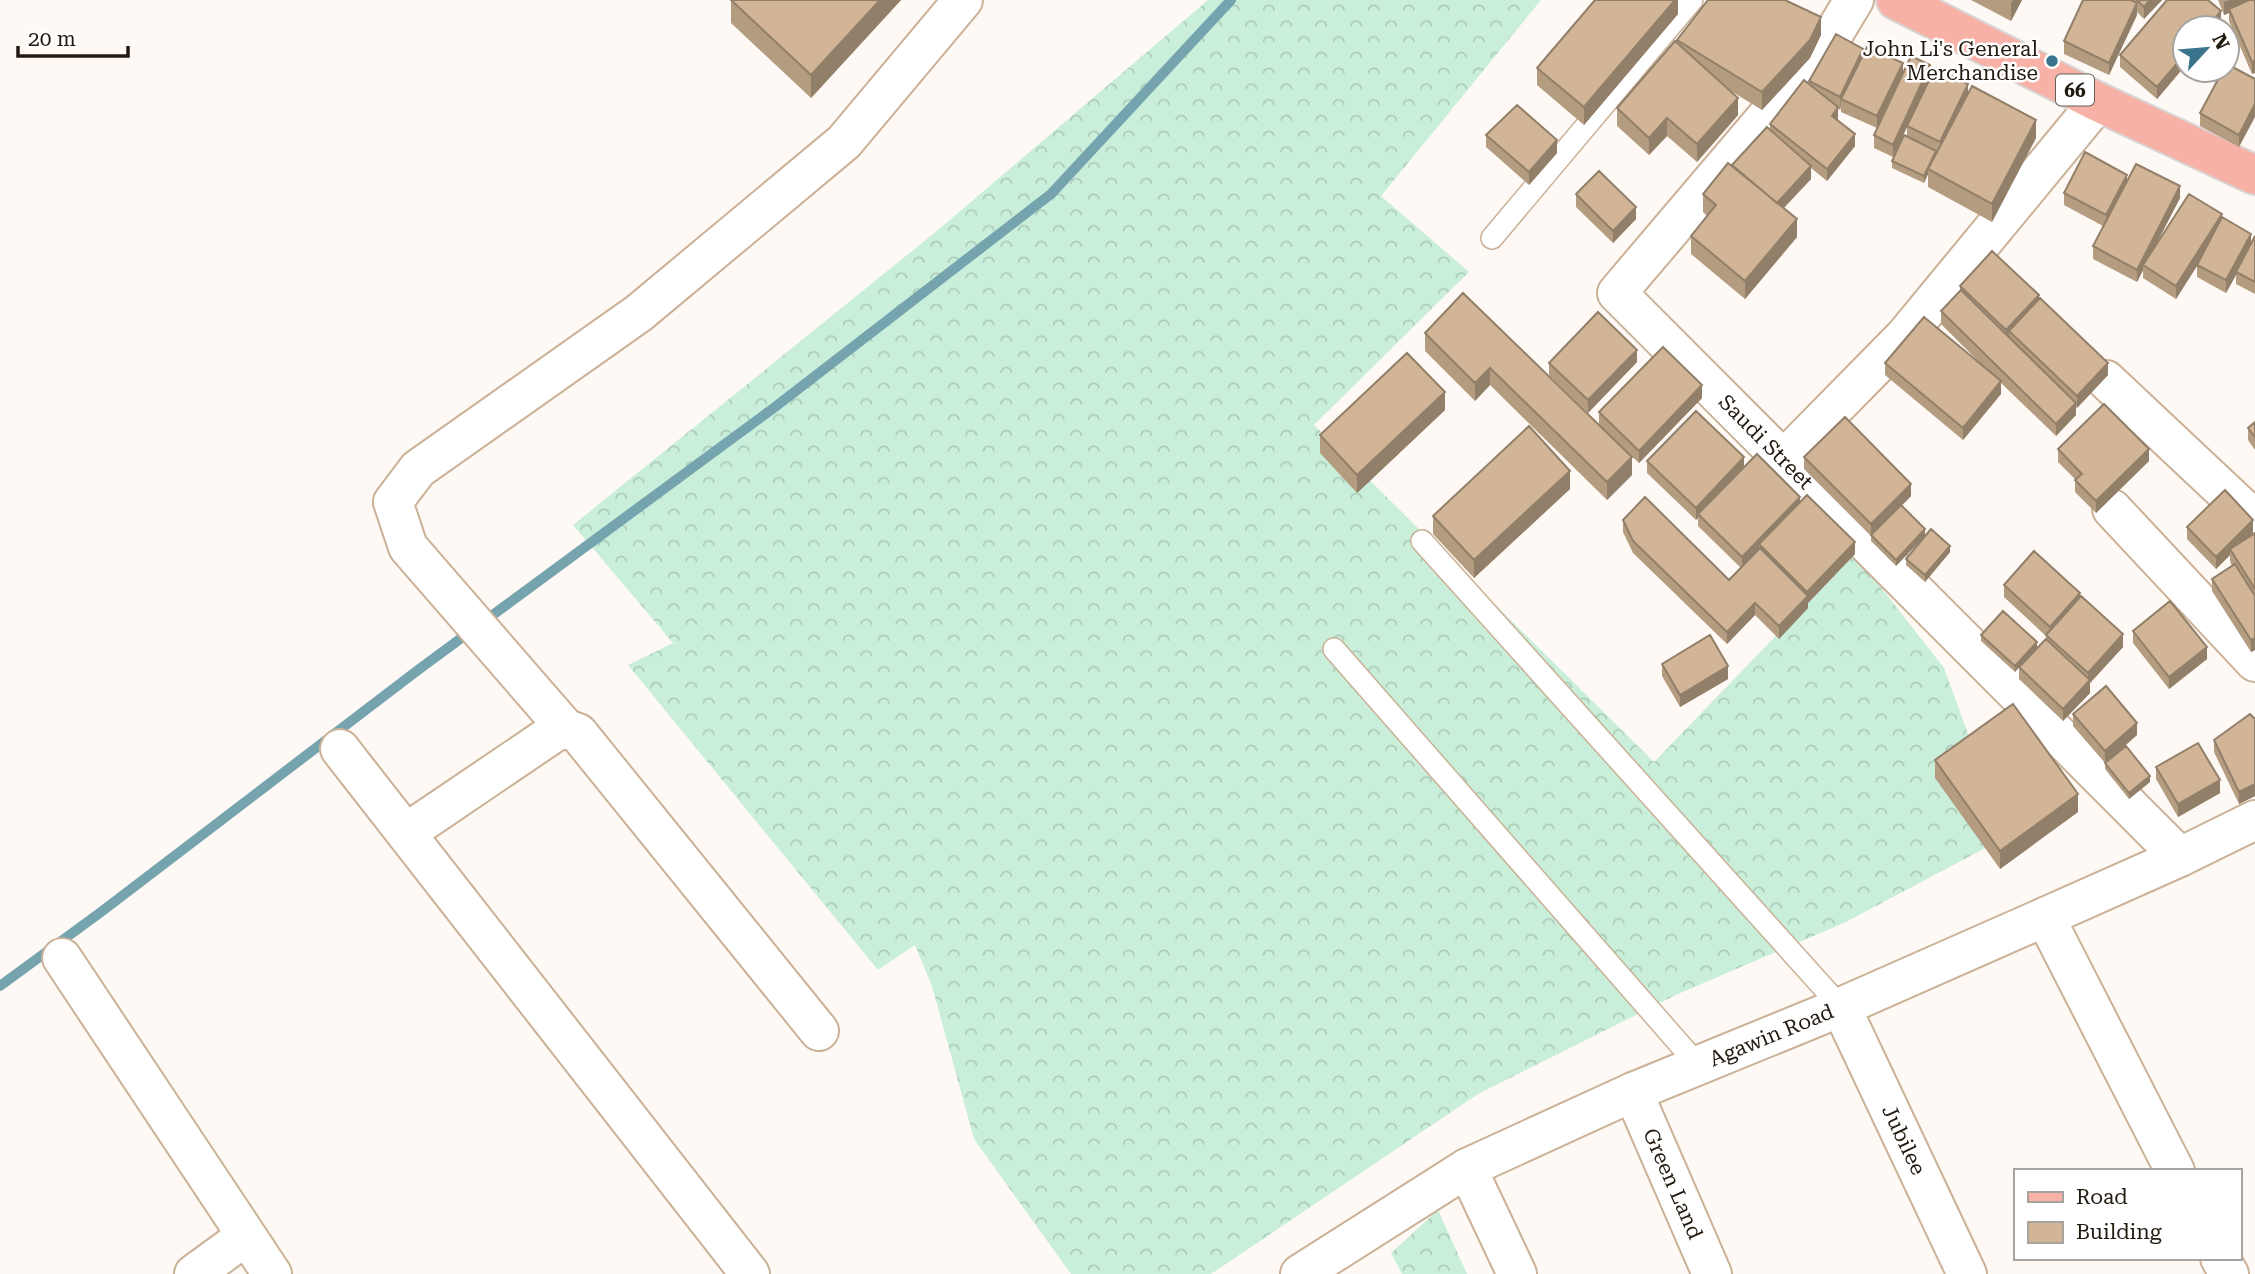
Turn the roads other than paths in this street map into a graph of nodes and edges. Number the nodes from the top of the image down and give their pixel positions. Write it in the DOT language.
graph roads {
  1 [pos="963,0"];
  2 [pos="1692,0"];
  3 [pos="1854,0"];
  4 [pos="1896,0"];
  5 [pos="2098,102"];
  6 [pos="2255,175"];
  7 [pos="1492,238"];
  8 [pos="2106,380"];
  9 [pos="1784,459"];
  10 [pos="2112,509"];
  11 [pos="2255,520"];
  12 [pos="1422,541"];
  13 [pos="1334,649"];
  14 [pos="2255,662"];
  15 [pos="566,729"];
  16 [pos="340,749"];
  17 [pos="2255,820"];
  18 [pos="406,833"];
  19 [pos="2180,858"];
  20 [pos="2045,917"];
  21 [pos="62,958"];
  22 [pos="1841,1007"];
  23 [pos="819,1031"];
  24 [pos="1698,1065"];
  25 [pos="1633,1091"];
  26 [pos="1467,1168"];
  27 [pos="2174,1169"];
  28 [pos="246,1236"];
  29 [pos="194,1274"];
  30 [pos="272,1274"];
  31 [pos="750,1274"];
  32 [pos="1300,1274"];
  33 [pos="1517,1274"];
  34 [pos="1712,1274"];
  35 [pos="1967,1274"];
  1 -- 15 [label="street"];
  2 -- 7 [label="lane"];
  3 -- 9 [label="street, Saudi Street"];
  4 -- 5 [label="main road, 66"];
  5 -- 6 [label="main road, 66"];
  5 -- 9 [label="street"];
  8 -- 11 [label="street"];
  9 -- 19 [label="street, Saudi Street"];
  10 -- 14 [label="street"];
  12 -- 22 [label="lane"];
  13 -- 24 [label="lane"];
  15 -- 18 [label="street"];
  15 -- 23 [label="street"];
  16 -- 18 [label="street"];
  17 -- 19 [label="street, Agawin Road"];
  18 -- 31 [label="street"];
  19 -- 20 [label="street, Agawin Road"];
  20 -- 22 [label="street, Agawin Road"];
  20 -- 27 [label="street"];
  21 -- 28 [label="street"];
  22 -- 24 [label="street, Agawin Road"];
  22 -- 35 [label="street, Jubilee"];
  24 -- 25 [label="street, Agawin Road"];
  25 -- 26 [label="street, Agawin Road"];
  25 -- 34 [label="street, Green Land"];
  26 -- 32 [label="street, Agawin Road"];
  26 -- 33 [label="street"];
  28 -- 29 [label="street"];
  28 -- 30 [label="street"];
}
